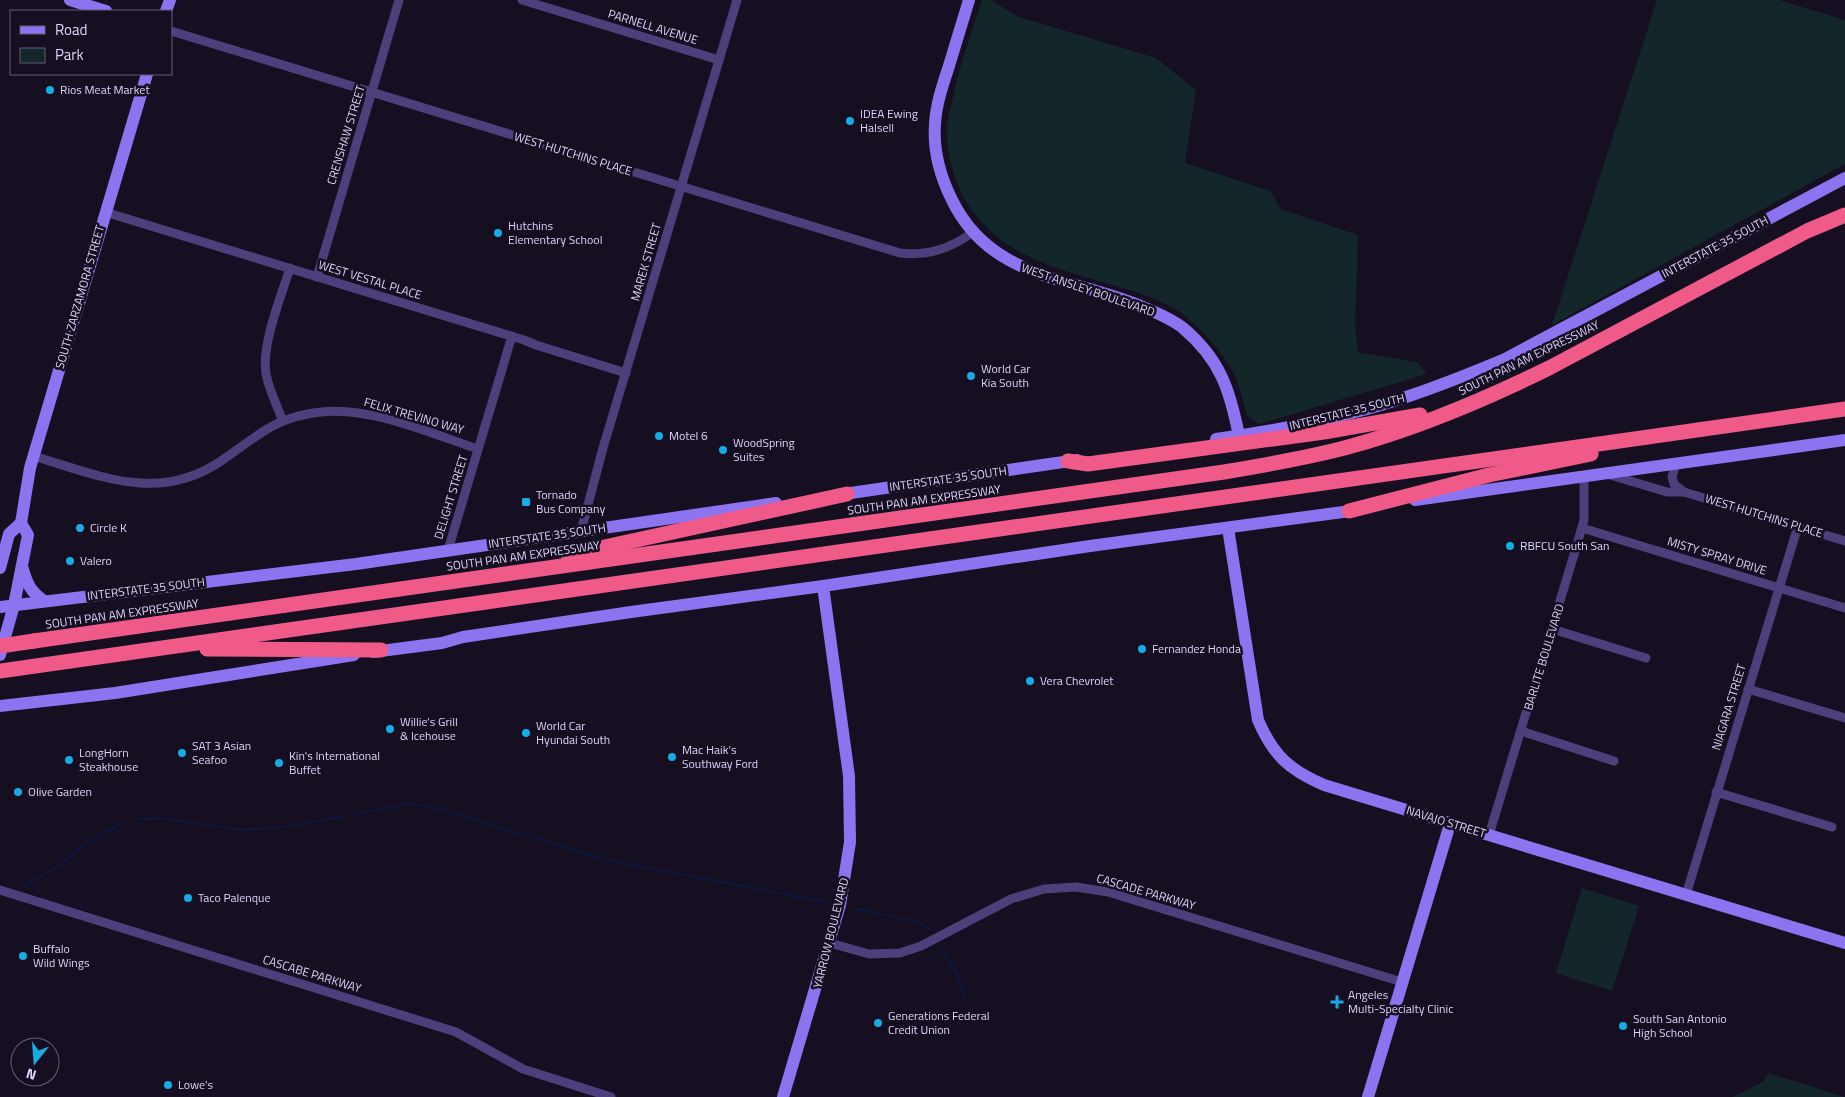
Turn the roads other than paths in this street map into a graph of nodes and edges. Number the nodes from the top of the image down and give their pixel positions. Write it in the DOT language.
graph roads {
  1 [pos="70,0"];
  2 [pos="399,0"];
  3 [pos="522,0"];
  4 [pos="737,0"];
  5 [pos="968,0"];
  6 [pos="103,10"];
  7 [pos="172,31"];
  8 [pos="719,60"];
  9 [pos="147,75"];
  10 [pos="372,93"];
  11 [pos="1845,178"];
  12 [pos="681,187"];
  13 [pos="106,212"];
  14 [pos="1845,215"];
  15 [pos="973,232"];
  16 [pos="290,268"];
  17 [pos="317,276"];
  18 [pos="512,336"];
  19 [pos="626,373"];
  20 [pos="1493,394"];
  21 [pos="1845,408"];
  22 [pos="283,421"];
  23 [pos="1675,433"];
  24 [pos="1239,436"];
  25 [pos="1845,440"];
  26 [pos="478,448"];
  27 [pos="33,456"];
  28 [pos="1068,461"];
  29 [pos="1676,464"];
  30 [pos="1607,474"];
  31 [pos="1584,476"];
  32 [pos="1684,492"];
  33 [pos="847,494"];
  34 [pos="1349,511"];
  35 [pos="21,523"];
  36 [pos="1798,526"];
  37 [pos="1228,528"];
  38 [pos="1582,528"];
  39 [pos="580,531"];
  40 [pos="1845,541"];
  41 [pos="448,550"];
  42 [pos="22,566"];
  43 [pos="0,568"];
  44 [pos="823,586"];
  45 [pos="1779,587"];
  46 [pos="388,591"];
  47 [pos="44,601"];
  48 [pos="14,605"];
  49 [pos="0,607"];
  50 [pos="1845,608"];
  51 [pos="1552,629"];
  52 [pos="0,646"];
  53 [pos="163,648"];
  54 [pos="382,650"];
  55 [pos="0,655"];
  56 [pos="1646,658"];
  57 [pos="0,671"];
  58 [pos="1748,689"];
  59 [pos="0,706"];
  60 [pos="1845,718"];
  61 [pos="1521,731"];
  62 [pos="1614,761"];
  63 [pos="1716,792"];
  64 [pos="1450,824"];
  65 [pos="1832,827"];
  66 [pos="1489,835"];
  67 [pos="0,890"];
  68 [pos="1686,895"];
  69 [pos="830,943"];
  70 [pos="1845,943"];
  71 [pos="1402,982"];
  72 [pos="611,1097"];
  73 [pos="783,1097"];
  74 [pos="1368,1097"];
  1 -- 6 [label="main road"];
  2 -- 10 [label="street, CRENSHAW STREET"];
  3 -- 8 [label="street, PARNELL AVENUE"];
  4 -- 8 [label="street, MAREK STREET"];
  5 -- 15 [label="main road, WEST ANSLEY BOULEVARD"];
  7 -- 10 [label="street, WEST HUTCHINS PLACE"];
  8 -- 12 [label="street, MAREK STREET"];
  9 -- 13 [label="main road, SOUTH ZARZAMORA STREET"];
  10 -- 12 [label="street, WEST HUTCHINS PLACE"];
  10 -- 17 [label="street, CRENSHAW STREET"];
  11 -- 24 [label="main road, INTERSTATE 35 SOUTH"];
  12 -- 15 [label="street, WEST HUTCHINS PLACE"];
  12 -- 19 [label="street, MAREK STREET"];
  13 -- 16 [label="street, WEST VESTAL PLACE"];
  13 -- 27 [label="main road, SOUTH ZARZAMORA STREET"];
  14 -- 20 [label="highway, SOUTH PAN AM EXPRESSWAY"];
  15 -- 24 [label="main road, WEST ANSLEY BOULEVARD"];
  16 -- 17 [label="street, WEST VESTAL PLACE"];
  16 -- 22 [label="street"];
  17 -- 18 [label="street, WEST VESTAL PLACE"];
  18 -- 19 [label="street, WEST VESTAL PLACE"];
  18 -- 26 [label="street, DELIGHT STREET"];
  19 -- 39 [label="street, MAREK STREET"];
  20 -- 28 [label="highway"];
  20 -- 46 [label="highway, SOUTH PAN AM EXPRESSWAY"];
  21 -- 23 [label="highway"];
  22 -- 26 [label="street, FELIX TREVINO WAY"];
  22 -- 27 [label="street, FELIX TREVINO WAY"];
  23 -- 34 [label="highway"];
  23 -- 53 [label="highway"];
  24 -- 28 [label="main road, INTERSTATE 35 SOUTH"];
  25 -- 29 [label="main road"];
  26 -- 41 [label="street, DELIGHT STREET"];
  27 -- 35 [label="main road, SOUTH ZARZAMORA STREET"];
  28 -- 33 [label="main road, INTERSTATE 35 SOUTH"];
  29 -- 30 [label="main road"];
  29 -- 32 [label="street"];
  30 -- 31 [label="main road"];
  30 -- 32 [label="street, WEST HUTCHINS PLACE"];
  31 -- 34 [label="main road"];
  31 -- 38 [label="street, BARLITE BOULEVARD"];
  32 -- 36 [label="street, WEST HUTCHINS PLACE"];
  33 -- 39 [label="main road, INTERSTATE 35 SOUTH"];
  33 -- 46 [label="highway"];
  34 -- 37 [label="main road"];
  35 -- 42 [label="main road, SOUTH ZARZAMORA STREET"];
  35 -- 43 [label="main road, SOUTH ZARZAMORA STREET"];
  36 -- 40 [label="street, WEST HUTCHINS PLACE"];
  36 -- 45 [label="street, NIAGARA STREET"];
  37 -- 44 [label="main road"];
  37 -- 64 [label="main road, NAVAJO STREET"];
  38 -- 45 [label="street, MISTY SPRAY DRIVE"];
  38 -- 51 [label="street, BARLITE BOULEVARD"];
  39 -- 41 [label="main road, INTERSTATE 35 SOUTH"];
  41 -- 47 [label="main road, INTERSTATE 35 SOUTH"];
  42 -- 47 [label="main road"];
  42 -- 48 [label="main road, SOUTH ZARZAMORA STREET"];
  44 -- 54 [label="main road"];
  44 -- 69 [label="main road, YARROW BOULEVARD"];
  45 -- 50 [label="street, MISTY SPRAY DRIVE"];
  45 -- 58 [label="street, NIAGARA STREET"];
  46 -- 52 [label="highway, SOUTH PAN AM EXPRESSWAY, bridge"];
  47 -- 48 [label="main road, INTERSTATE 35 SOUTH"];
  48 -- 49 [label="main road, INTERSTATE 35 SOUTH"];
  48 -- 55 [label="main road, SOUTH ZARZAMORA STREET"];
  51 -- 56 [label="street"];
  51 -- 61 [label="street, BARLITE BOULEVARD"];
  53 -- 54 [label="highway"];
  53 -- 57 [label="highway"];
  54 -- 59 [label="main road"];
  58 -- 60 [label="street"];
  58 -- 63 [label="street, NIAGARA STREET"];
  61 -- 62 [label="street"];
  61 -- 66 [label="street, BARLITE BOULEVARD"];
  63 -- 65 [label="street"];
  63 -- 68 [label="street, NIAGARA STREET"];
  64 -- 66 [label="main road, NAVAJO STREET"];
  64 -- 71 [label="main road"];
  66 -- 68 [label="main road, NAVAJO STREET"];
  67 -- 72 [label="street, CASCABE PARKWAY"];
  68 -- 70 [label="main road, NAVAJO STREET"];
  69 -- 71 [label="street, CASCADE PARKWAY"];
  69 -- 73 [label="main road, YARROW BOULEVARD"];
  71 -- 74 [label="main road"];
}
